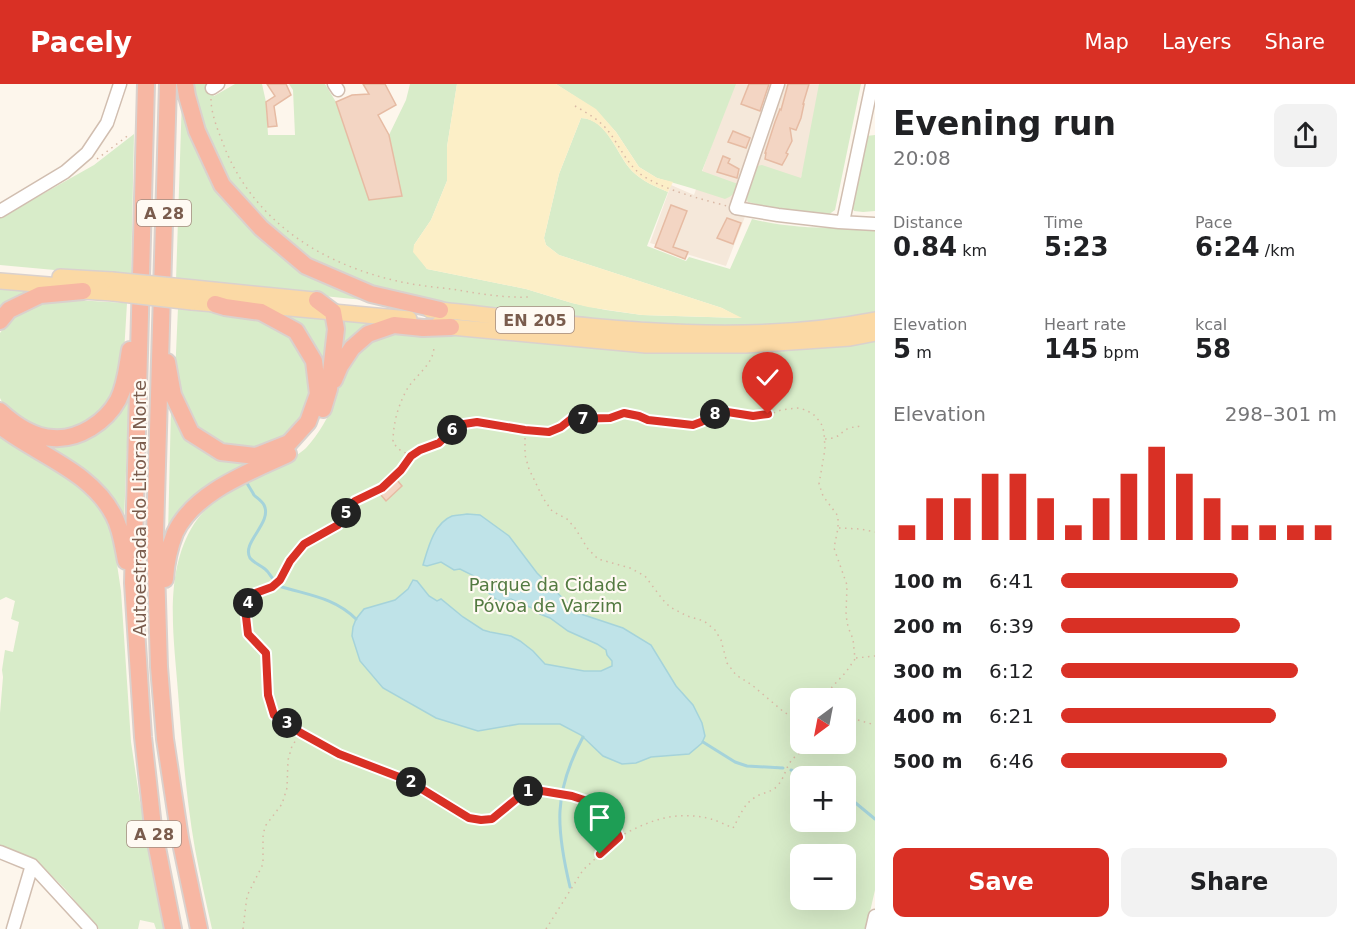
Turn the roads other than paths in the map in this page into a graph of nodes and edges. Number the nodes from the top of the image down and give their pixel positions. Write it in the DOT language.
graph roads {
  1 [pos="120,84"];
  2 [pos="146,84"];
  3 [pos="168,84"];
  4 [pos="185,84"];
  5 [pos="778,84"];
  6 [pos="872,84"];
  7 [pos="0,211"];
  8 [pos="843,222"];
  9 [pos="875,224"];
  10 [pos="0,272"];
  11 [pos="0,282"];
  12 [pos="113,287"];
  13 [pos="83,291"];
  14 [pos="194,295"];
  15 [pos="317,300"];
  16 [pos="215,304"];
  17 [pos="440,310"];
  18 [pos="333,312"];
  19 [pos="875,320"];
  20 [pos="0,321"];
  21 [pos="139,321"];
  22 [pos="451,327"];
  23 [pos="875,333"];
  24 [pos="160,342"];
  25 [pos="329,389"];
  26 [pos="0,411"];
  27 [pos="0,425"];
  28 [pos="133,583"];
  29 [pos="157,605"];
  30 [pos="0,852"];
  31 [pos="32,865"];
  32 [pos="875,916"];
  33 [pos="12,929"];
  34 [pos="91,929"];
  35 [pos="173,929"];
  36 [pos="199,929"];
  37 [pos="872,929"];
  1 -- 7 [label="street"];
  2 -- 21 [label="highway, Autoestrada do Litoral Norte / A 28"];
  3 -- 24 [label="highway, Autoestrada do Litoral Norte / A 28"];
  4 -- 17 [label="highway"];
  5 -- 8 [label="street"];
  6 -- 8 [label="street"];
  8 -- 9 [label="street"];
  10 -- 12 [label="main road, EN 205"];
  11 -- 13 [label="main road, EN 205"];
  12 -- 13 [label="main road, EN 205"];
  12 -- 14 [label="main road, EN 205, bridge"];
  13 -- 20 [label="highway"];
  14 -- 15 [label="main road, EN 205"];
  14 -- 16 [label="main road, EN 205"];
  15 -- 17 [label="main road, EN 205"];
  15 -- 18 [label="highway"];
  16 -- 18 [label="main road, EN 205"];
  16 -- 24 [label="highway"];
  17 -- 19 [label="main road, EN 205"];
  18 -- 22 [label="main road, EN 205"];
  18 -- 25 [label="highway"];
  21 -- 26 [label="highway"];
  21 -- 28 [label="highway, Autoestrada do Litoral Norte / A 28"];
  22 -- 23 [label="main road, EN 205"];
  22 -- 25 [label="highway"];
  24 -- 29 [label="highway, Autoestrada do Litoral Norte / A 28"];
  25 -- 29 [label="highway"];
  27 -- 28 [label="highway"];
  28 -- 35 [label="highway, Autoestrada do Litoral Norte / A 28"];
  29 -- 36 [label="highway, Autoestrada do Litoral Norte / A 28"];
  30 -- 31 [label="street"];
  31 -- 33 [label="street"];
  31 -- 34 [label="street"];
  32 -- 37 [label="street"];
}
